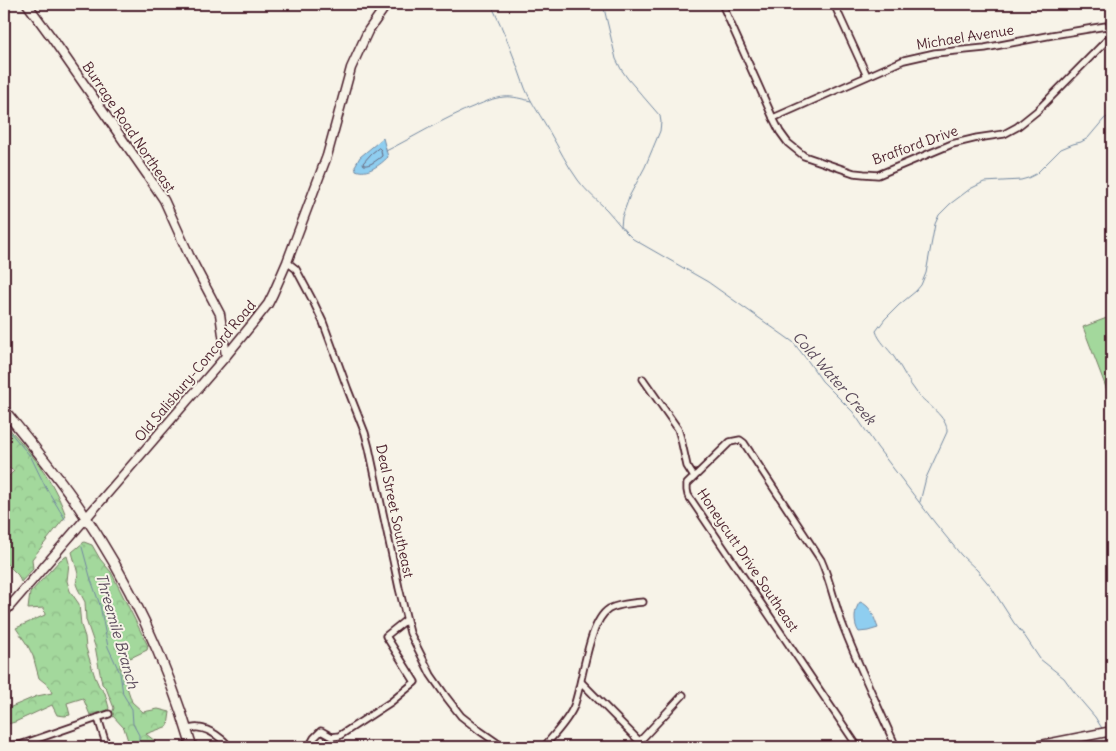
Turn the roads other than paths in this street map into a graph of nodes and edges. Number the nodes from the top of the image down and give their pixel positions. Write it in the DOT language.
graph roads {
  1 [pos="27,4"];
  2 [pos="722,4"];
  3 [pos="834,4"];
  4 [pos="382,6"];
  5 [pos="1112,25"];
  6 [pos="1112,35"];
  7 [pos="867,76"];
  8 [pos="773,118"];
  9 [pos="287,262"];
  10 [pos="226,356"];
  11 [pos="643,379"];
  12 [pos="4,410"];
  13 [pos="694,477"];
  14 [pos="86,518"];
  15 [pos="643,602"];
  16 [pos="4,613"];
  17 [pos="406,620"];
  18 [pos="581,682"];
  19 [pos="682,695"];
  20 [pos="109,714"];
  21 [pos="98,718"];
  22 [pos="186,729"];
  23 [pos="1112,731"];
  24 [pos="639,742"];
  25 [pos="105,746"];
  26 [pos="14,747"];
  27 [pos="192,747"];
  28 [pos="230,747"];
  29 [pos="308,747"];
  30 [pos="503,747"];
  31 [pos="544,747"];
  32 [pos="645,747"];
  33 [pos="858,747"];
  34 [pos="896,747"];
  35 [pos="1032,747"];
  1 -- 10 [label="main road, Burrage Road Northeast"];
  2 -- 8 [label="street, Brafford Drive"];
  3 -- 7 [label="street"];
  4 -- 9 [label="main road, Old Salisbury-Concord Road"];
  5 -- 7 [label="street, Michael Avenue"];
  6 -- 8 [label="street, Brafford Drive"];
  7 -- 8 [label="street, Michael Avenue"];
  9 -- 10 [label="main road, Old Salisbury-Concord Road"];
  9 -- 17 [label="street, Deal Street Southeast"];
  10 -- 14 [label="main road, Old Salisbury-Concord Road"];
  11 -- 13 [label="street"];
  12 -- 14 [label="main road"];
  13 -- 33 [label="street, Honeycutt Drive Southeast"];
  13 -- 34 [label="street, Honeycutt Drive Southeast"];
  14 -- 16 [label="main road, Old Salisbury-Concord Road"];
  14 -- 22 [label="main road"];
  15 -- 18 [label="street"];
  17 -- 29 [label="street"];
  17 -- 30 [label="street, Deal Street Southeast"];
  18 -- 24 [label="street"];
  18 -- 31 [label="street"];
  19 -- 24 [label="street"];
  20 -- 21 [label="street"];
  21 -- 25 [label="street"];
  21 -- 26 [label="street"];
  22 -- 27 [label="main road"];
  22 -- 28 [label="street"];
  23 -- 35 [label="main road"];
  24 -- 32 [label="street"];
}
